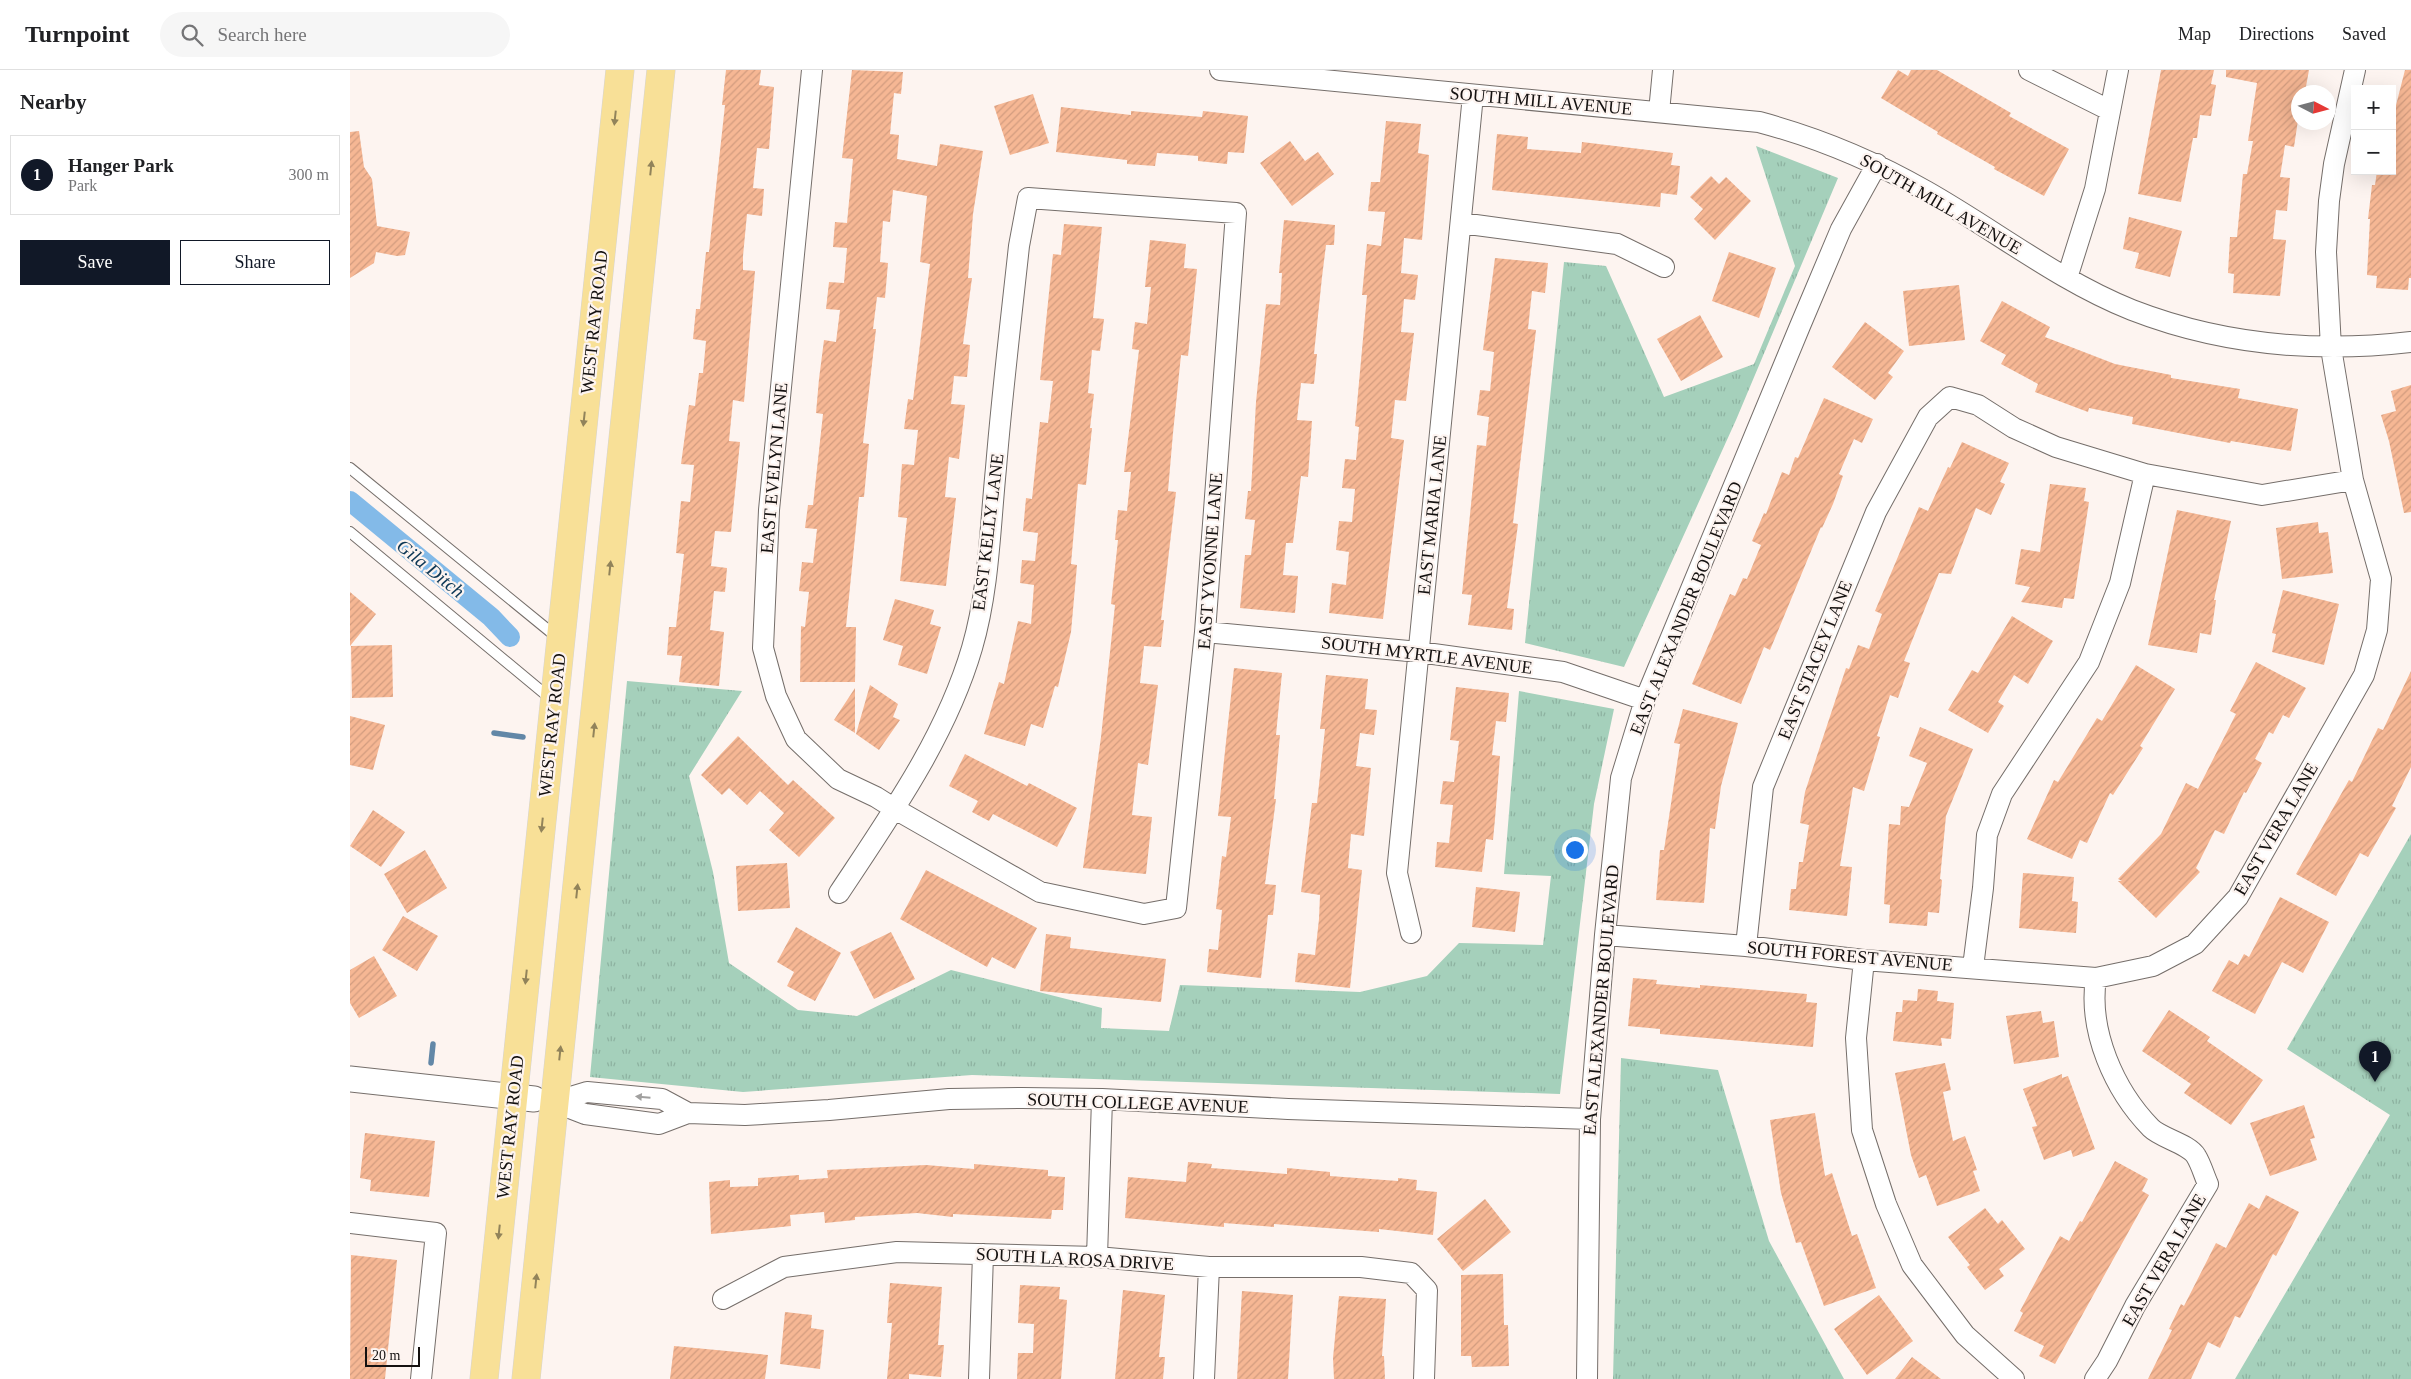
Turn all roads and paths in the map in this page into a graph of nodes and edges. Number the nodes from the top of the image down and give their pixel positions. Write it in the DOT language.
graph roads {
  1 [pos="620,70"];
  2 [pos="661,70"];
  3 [pos="812,70"];
  4 [pos="1220,70"];
  5 [pos="1663,70"];
  6 [pos="2029,70"];
  7 [pos="2118,70"];
  8 [pos="2355,70"];
  9 [pos="1473,95"];
  10 [pos="2109,110"];
  11 [pos="1659,112"];
  12 [pos="1877,164"];
  13 [pos="1236,213"];
  14 [pos="1462,223"];
  15 [pos="1664,267"];
  16 [pos="2067,278"];
  17 [pos="2411,342"];
  18 [pos="2331,348"];
  19 [pos="350,468"];
  20 [pos="2145,474"];
  21 [pos="2353,480"];
  22 [pos="350,532"];
  23 [pos="1205,632"];
  24 [pos="561,640"];
  25 [pos="1418,652"];
  26 [pos="1645,700"];
  27 [pos="554,702"];
  28 [pos="895,809"];
  29 [pos="839,893"];
  30 [pos="1411,933"];
  31 [pos="1605,935"];
  32 [pos="1746,946"];
  33 [pos="1864,960"];
  34 [pos="1973,967"];
  35 [pos="2096,978"];
  36 [pos="350,1078"];
  37 [pos="534,1099"];
  38 [pos="1102,1099"];
  39 [pos="1590,1119"];
  40 [pos="350,1223"];
  41 [pos="983,1254"];
  42 [pos="1097,1258"];
  43 [pos="1209,1267"];
  44 [pos="724,1299"];
  45 [pos="421,1379"];
  46 [pos="484,1379"];
  47 [pos="526,1379"];
  48 [pos="979,1379"];
  49 [pos="1204,1379"];
  50 [pos="1424,1379"];
  51 [pos="1587,1379"];
  52 [pos="2014,1379"];
  53 [pos="2095,1379"];
  1 -- 24 [label="main road, WEST RAY ROAD, one-way"];
  37 -- 2 [label="main road, WEST RAY ROAD, one-way"];
  3 -- 28 [label="street, EAST EVELYN LANE"];
  4 -- 9 [label="street, SOUTH MILL AVENUE"];
  5 -- 11 [label="street"];
  6 -- 10 [label="street"];
  7 -- 10 [label="street"];
  8 -- 18 [label="street, EAST VERA LANE"];
  9 -- 11 [label="street, SOUTH MILL AVENUE"];
  9 -- 14 [label="street, EAST MARIA LANE"];
  10 -- 16 [label="street"];
  11 -- 12 [label="street, SOUTH MILL AVENUE"];
  12 -- 16 [label="street, SOUTH MILL AVENUE"];
  12 -- 26 [label="street, EAST ALEXANDER BOULEVARD"];
  13 -- 23 [label="street, EAST YVONNE LANE"];
  13 -- 28 [label="street, EAST KELLY LANE"];
  14 -- 15 [label="street"];
  14 -- 25 [label="street, EAST MARIA LANE"];
  16 -- 18 [label="street, SOUTH MILL AVENUE"];
  17 -- 18 [label="street, SOUTH MILL AVENUE"];
  18 -- 21 [label="street, EAST VERA LANE"];
  19 -- 24 [label="lane"];
  20 -- 21 [label="street"];
  20 -- 32 [label="street, EAST STACEY LANE"];
  20 -- 34 [label="street"];
  21 -- 35 [label="street, EAST VERA LANE"];
  22 -- 27 [label="lane"];
  23 -- 25 [label="street, SOUTH MYRTLE AVENUE"];
  23 -- 28 [label="street, EAST YVONNE LANE"];
  24 -- 27 [label="main road, WEST RAY ROAD"];
  25 -- 26 [label="street, SOUTH MYRTLE AVENUE"];
  25 -- 30 [label="street, EAST MARIA LANE"];
  26 -- 31 [label="street, EAST ALEXANDER BOULEVARD"];
  27 -- 37 [label="main road, WEST RAY ROAD, one-way"];
  28 -- 29 [label="street, EAST KELLY LANE"];
  31 -- 32 [label="street, SOUTH FOREST AVENUE"];
  31 -- 39 [label="street, EAST ALEXANDER BOULEVARD"];
  32 -- 33 [label="street, SOUTH FOREST AVENUE"];
  33 -- 34 [label="street, SOUTH FOREST AVENUE"];
  33 -- 52 [label="street"];
  34 -- 35 [label="street, SOUTH FOREST AVENUE"];
  35 -- 53 [label="street, EAST VERA LANE"];
  36 -- 37 [label="street"];
  37 -- 38 [label="street, SOUTH COLLEGE AVENUE"];
  37 -- 46 [label="main road, WEST RAY ROAD, one-way"];
  47 -- 37 [label="main road, WEST RAY ROAD, one-way"];
  38 -- 39 [label="street, SOUTH COLLEGE AVENUE"];
  38 -- 42 [label="street"];
  39 -- 51 [label="street, EAST ALEXANDER BOULEVARD"];
  40 -- 45 [label="street"];
  41 -- 42 [label="street, SOUTH LA ROSA DRIVE"];
  41 -- 44 [label="street, SOUTH LA ROSA DRIVE"];
  41 -- 48 [label="street"];
  42 -- 43 [label="street, SOUTH LA ROSA DRIVE"];
  43 -- 49 [label="street"];
  43 -- 50 [label="street, SOUTH LA ROSA DRIVE"];
}
